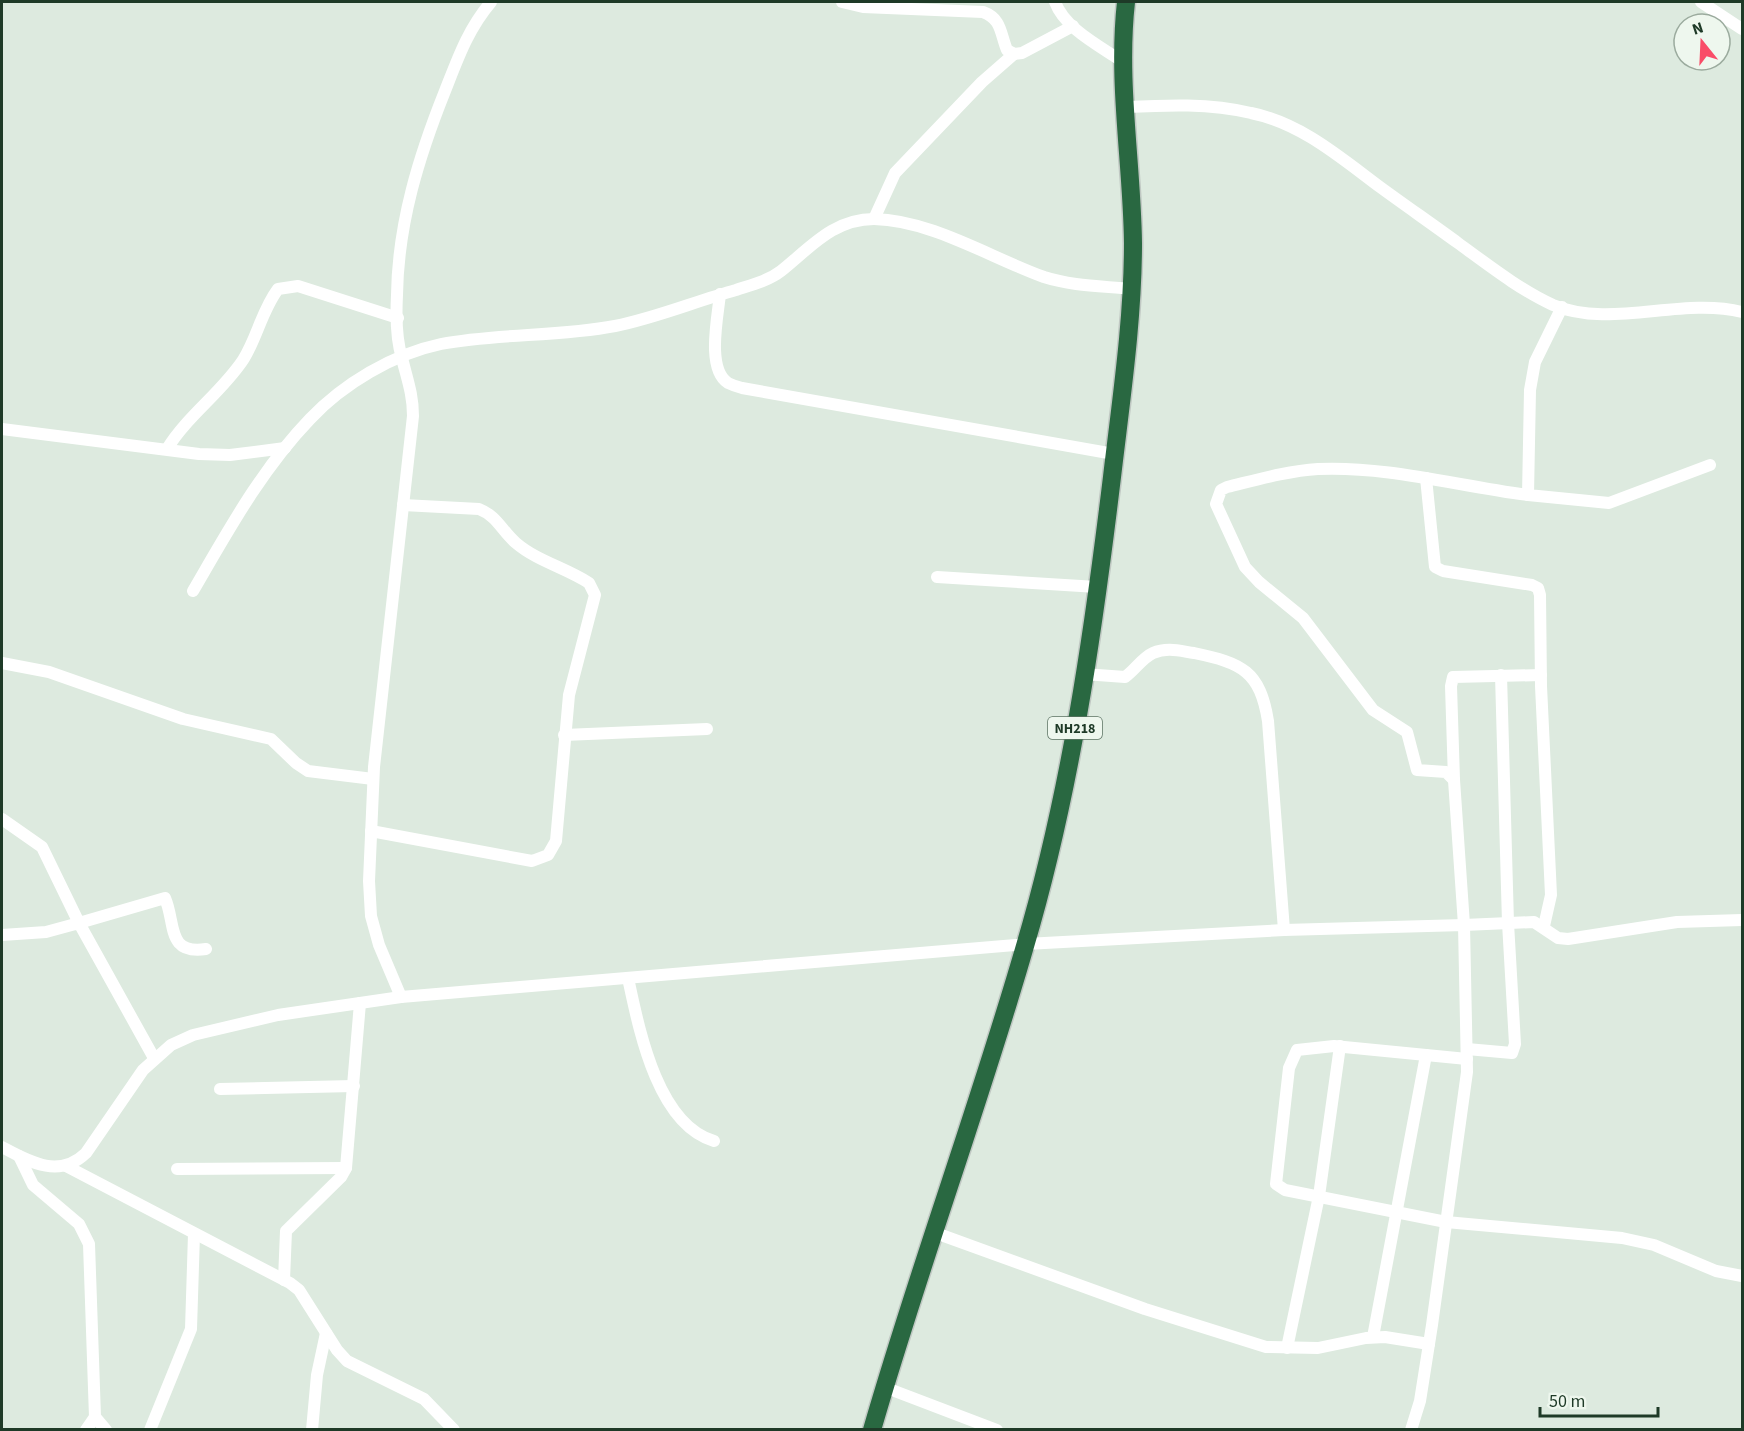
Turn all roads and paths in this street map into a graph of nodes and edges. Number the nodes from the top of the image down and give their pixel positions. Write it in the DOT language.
graph roads {
  1 [pos="491,2"];
  2 [pos="842,2"];
  3 [pos="1055,2"];
  4 [pos="1126,2"];
  5 [pos="1704,2"];
  6 [pos="1073,26"];
  7 [pos="1743,29"];
  8 [pos="1014,54"];
  9 [pos="1123,62"];
  10 [pos="1125,107"];
  11 [pos="874,219"];
  12 [pos="1131,289"];
  13 [pos="720,294"];
  14 [pos="1562,308"];
  15 [pos="1743,312"];
  16 [pos="398,318"];
  17 [pos="401,358"];
  18 [pos="2,429"];
  19 [pos="285,448"];
  20 [pos="167,449"];
  21 [pos="1114,454"];
  22 [pos="1710,465"];
  23 [pos="1426,478"];
  24 [pos="1528,495"];
  25 [pos="403,505"];
  26 [pos="937,577"];
  27 [pos="1097,587"];
  28 [pos="193,591"];
  29 [pos="2,663"];
  30 [pos="1084,674"];
  31 [pos="1501,675"];
  32 [pos="1541,675"];
  33 [pos="707,729"];
  34 [pos="564,735"];
  35 [pos="373,779"];
  36 [pos="1454,780"];
  37 [pos="2,819"];
  38 [pos="371,831"];
  39 [pos="1743,920"];
  40 [pos="79,923"];
  41 [pos="1508,923"];
  42 [pos="1464,925"];
  43 [pos="1544,926"];
  44 [pos="1284,930"];
  45 [pos="2,935"];
  46 [pos="1026,944"];
  47 [pos="206,949"];
  48 [pos="628,978"];
  49 [pos="401,998"];
  50 [pos="360,1003"];
  51 [pos="1340,1047"];
  52 [pos="1467,1054"];
  53 [pos="1426,1055"];
  54 [pos="154,1058"];
  55 [pos="354,1086"];
  56 [pos="220,1089"];
  57 [pos="714,1141"];
  58 [pos="2,1147"];
  59 [pos="19,1156"];
  60 [pos="66,1166"];
  61 [pos="346,1168"];
  62 [pos="177,1169"];
  63 [pos="1319,1196"];
  64 [pos="1398,1213"];
  65 [pos="1446,1222"];
  66 [pos="933,1232"];
  67 [pos="194,1234"];
  68 [pos="1743,1276"];
  69 [pos="284,1280"];
  70 [pos="326,1333"];
  71 [pos="1373,1337"];
  72 [pos="1429,1344"];
  73 [pos="1287,1348"];
  74 [pos="884,1387"];
  75 [pos="95,1417"];
  76 [pos="86,1430"];
  77 [pos="106,1430"];
  78 [pos="150,1430"];
  79 [pos="312,1430"];
  80 [pos="454,1430"];
  81 [pos="872,1430"];
  82 [pos="997,1430"];
  83 [pos="1411,1430"];
  1 -- 16 [label="street"];
  2 -- 8 [label="street"];
  3 -- 6 [label="street"];
  4 -- 9 [label="highway, NH218"];
  5 -- 7 [label="street"];
  6 -- 8 [label="street"];
  6 -- 9 [label="street"];
  8 -- 11 [label="street"];
  9 -- 10 [label="highway, NH218"];
  10 -- 12 [label="highway, NH218"];
  10 -- 14 [label="street"];
  11 -- 12 [label="street"];
  11 -- 13 [label="street"];
  12 -- 21 [label="highway, NH218"];
  13 -- 17 [label="street"];
  13 -- 21 [label="street"];
  14 -- 15 [label="street"];
  14 -- 24 [label="street"];
  16 -- 17 [label="street"];
  16 -- 20 [label="street"];
  17 -- 19 [label="street"];
  17 -- 25 [label="street"];
  18 -- 20 [label="street"];
  19 -- 20 [label="street"];
  19 -- 28 [label="street"];
  21 -- 27 [label="highway, NH218"];
  22 -- 24 [label="street"];
  23 -- 24 [label="street"];
  23 -- 32 [label="street"];
  23 -- 36 [label="street"];
  25 -- 34 [label="street"];
  25 -- 35 [label="street"];
  26 -- 27 [label="street"];
  27 -- 30 [label="highway, NH218"];
  29 -- 35 [label="street"];
  30 -- 44 [label="street"];
  30 -- 46 [label="highway, NH218"];
  31 -- 32 [label="street"];
  31 -- 36 [label="street"];
  31 -- 41 [label="street"];
  32 -- 43 [label="street"];
  33 -- 34 [label="street"];
  34 -- 38 [label="street"];
  35 -- 38 [label="street"];
  36 -- 42 [label="street"];
  37 -- 40 [label="street"];
  38 -- 49 [label="street"];
  39 -- 43 [label="street"];
  40 -- 45 [label="street"];
  40 -- 47 [label="street"];
  40 -- 54 [label="street"];
  41 -- 42 [label="street"];
  41 -- 43 [label="street"];
  41 -- 52 [label="street"];
  42 -- 44 [label="street"];
  42 -- 52 [label="street"];
  44 -- 46 [label="street"];
  46 -- 48 [label="street"];
  46 -- 66 [label="highway, NH218"];
  48 -- 49 [label="street"];
  48 -- 57 [label="street"];
  49 -- 50 [label="street"];
  50 -- 54 [label="street"];
  50 -- 55 [label="street"];
  51 -- 53 [label="street"];
  51 -- 63 [label="street"];
  51 -- 63 [label="street"];
  52 -- 53 [label="street"];
  52 -- 65 [label="street"];
  53 -- 64 [label="street"];
  54 -- 60 [label="street"];
  55 -- 56 [label="street"];
  55 -- 61 [label="street"];
  58 -- 59 [label="street"];
  59 -- 60 [label="street"];
  59 -- 75 [label="street"];
  60 -- 67 [label="street"];
  61 -- 62 [label="street"];
  61 -- 69 [label="street"];
  63 -- 64 [label="street"];
  63 -- 73 [label="street"];
  64 -- 65 [label="street"];
  64 -- 71 [label="street"];
  65 -- 68 [label="street"];
  65 -- 72 [label="street"];
  66 -- 73 [label="street"];
  66 -- 74 [label="highway, NH218"];
  67 -- 69 [label="street"];
  67 -- 78 [label="street"];
  69 -- 70 [label="street"];
  70 -- 79 [label="street"];
  70 -- 80 [label="street"];
  71 -- 72 [label="street"];
  71 -- 73 [label="street"];
  72 -- 83 [label="street"];
  74 -- 81 [label="highway, NH218"];
  74 -- 82 [label="street"];
  75 -- 76 [label="street"];
  75 -- 77 [label="street"];
}
